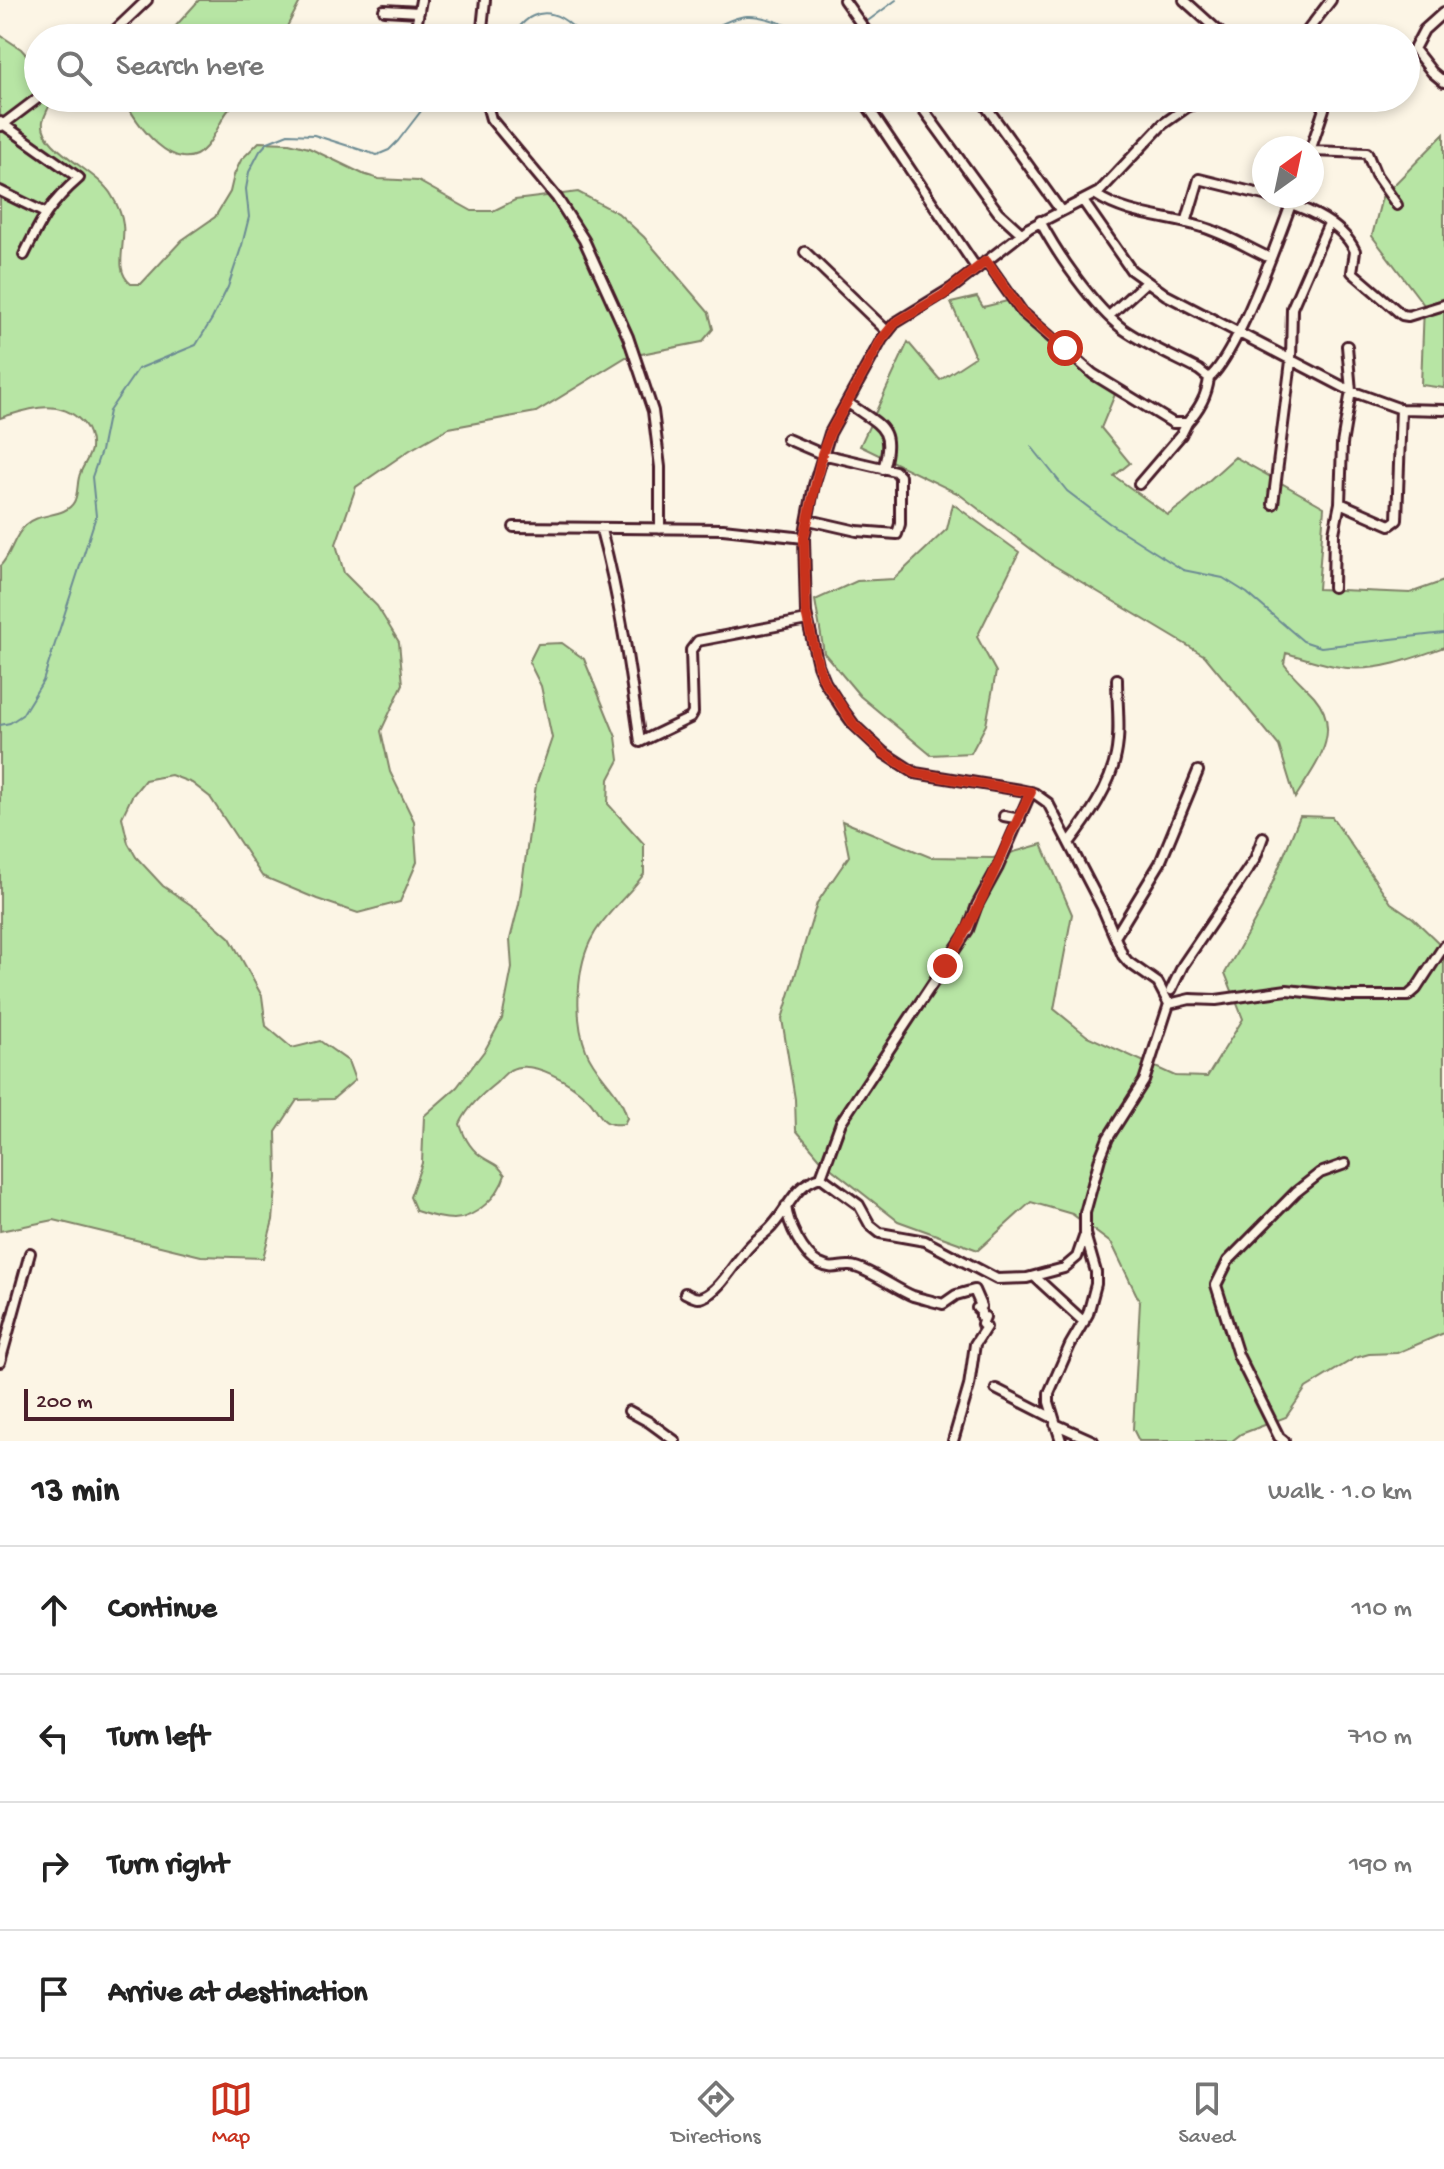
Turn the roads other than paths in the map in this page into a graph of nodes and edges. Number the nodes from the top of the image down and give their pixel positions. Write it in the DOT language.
graph roads {
  1 [pos="147,0"];
  2 [pos="421,0"];
  3 [pos="485,0"];
  4 [pos="844,0"];
  5 [pos="1184,0"];
  6 [pos="1331,0"];
  7 [pos="384,10"];
  8 [pos="419,12"];
  9 [pos="1444,12"];
  10 [pos="122,24"];
  11 [pos="417,24"];
  12 [pos="482,24"];
  13 [pos="861,24"];
  14 [pos="1211,24"];
  15 [pos="1313,24"];
  16 [pos="1420,38"];
  17 [pos="1420,57"];
  18 [pos="1444,82"];
  19 [pos="24,108"];
  20 [pos="489,112"];
  21 [pos="871,112"];
  22 [pos="925,112"];
  23 [pos="990,112"];
  24 [pos="1180,112"];
  25 [pos="1323,112"];
  26 [pos="1,124"];
  27 [pos="1315,136"];
  28 [pos="1324,151"];
  29 [pos="0,191"];
  30 [pos="1252,192"];
  31 [pos="1096,195"];
  32 [pos="1083,201"];
  33 [pos="1397,205"];
  34 [pos="1289,208"];
  35 [pos="1305,208"];
  36 [pos="1061,211"];
  37 [pos="45,213"];
  38 [pos="1040,221"];
  39 [pos="1186,223"];
  40 [pos="1329,223"];
  41 [pos="1021,233"];
  42 [pos="805,252"];
  43 [pos="24,255"];
  44 [pos="1270,258"];
  45 [pos="986,261"];
  46 [pos="977,269"];
  47 [pos="1145,283"];
  48 [pos="1444,305"];
  49 [pos="1109,316"];
  50 [pos="888,332"];
  51 [pos="1237,333"];
  52 [pos="1347,346"];
  53 [pos="1291,361"];
  54 [pos="1209,378"];
  55 [pos="1351,391"];
  56 [pos="847,402"];
  57 [pos="1401,409"];
  58 [pos="1444,410"];
  59 [pos="1187,423"];
  60 [pos="787,439"];
  61 [pos="822,454"];
  62 [pos="883,469"];
  63 [pos="1139,484"];
  64 [pos="1340,503"];
  65 [pos="1273,504"];
  66 [pos="809,520"];
  67 [pos="514,527"];
  68 [pos="660,529"];
  69 [pos="601,530"];
  70 [pos="804,538"];
  71 [pos="1333,587"];
  72 [pos="807,620"];
  73 [pos="1117,679"];
  74 [pos="1198,771"];
  75 [pos="1031,792"];
  76 [pos="1004,816"];
  77 [pos="1020,819"];
  78 [pos="1263,837"];
  79 [pos="1069,843"];
  80 [pos="1115,937"];
  81 [pos="1444,946"];
  82 [pos="1158,983"];
  83 [pos="1171,990"];
  84 [pos="1190,999"];
  85 [pos="1169,1004"];
  86 [pos="1345,1164"];
  87 [pos="821,1177"];
  88 [pos="786,1205"];
  89 [pos="1085,1234"];
  90 [pos="30,1253"];
  91 [pos="1035,1277"];
  92 [pos="685,1293"];
  93 [pos="1084,1322"];
  94 [pos="0,1362"];
  95 [pos="996,1389"];
  96 [pos="629,1411"];
  97 [pos="1054,1421"];
  98 [pos="675,1441"];
  99 [pos="953,1441"];
  100 [pos="1061,1441"];
  101 [pos="1093,1441"];
  102 [pos="1284,1441"];
  1 -- 10 [label="street"];
  2 -- 8 [label="street"];
  3 -- 12 [label="street"];
  4 -- 13 [label="street"];
  5 -- 14 [label="street"];
  6 -- 15 [label="street"];
  7 -- 8 [label="street"];
  8 -- 11 [label="street"];
  9 -- 16 [label="street"];
  17 -- 18 [label="street"];
  19 -- 26 [label="street"];
  20 -- 68 [label="street"];
  21 -- 46 [label="street"];
  22 -- 41 [label="street"];
  23 -- 36 [label="street"];
  24 -- 31 [label="street"];
  25 -- 27 [label="street"];
  26 -- 37 [label="street"];
  28 -- 33 [label="street"];
  29 -- 37 [label="street"];
  30 -- 39 [label="street"];
  31 -- 32 [label="street"];
  31 -- 39 [label="street"];
  32 -- 36 [label="street"];
  32 -- 47 [label="street"];
  34 -- 44 [label="street"];
  35 -- 40 [label="street"];
  36 -- 38 [label="street"];
  37 -- 43 [label="street"];
  38 -- 41 [label="street"];
  38 -- 49 [label="street"];
  39 -- 44 [label="street"];
  40 -- 48 [label="street"];
  40 -- 53 [label="street"];
  41 -- 45 [label="street"];
  42 -- 50 [label="street"];
  44 -- 51 [label="street"];
  45 -- 46 [label="street"];
  45 -- 59 [label="street"];
  46 -- 50 [label="street"];
  47 -- 49 [label="street"];
  47 -- 51 [label="street"];
  49 -- 54 [label="street"];
  50 -- 56 [label="street"];
  51 -- 53 [label="street"];
  51 -- 54 [label="street"];
  52 -- 55 [label="street"];
  53 -- 55 [label="street"];
  53 -- 65 [label="street"];
  54 -- 59 [label="street"];
  55 -- 57 [label="street"];
  55 -- 64 [label="street"];
  56 -- 61 [label="street"];
  56 -- 62 [label="street"];
  57 -- 58 [label="street"];
  57 -- 64 [label="street"];
  59 -- 63 [label="street"];
  60 -- 61 [label="street"];
  61 -- 62 [label="street"];
  61 -- 66 [label="street"];
  62 -- 66 [label="street"];
  64 -- 71 [label="street"];
  66 -- 70 [label="street"];
  67 -- 69 [label="street"];
  68 -- 69 [label="street"];
  68 -- 70 [label="street"];
  69 -- 72 [label="street"];
  70 -- 72 [label="street"];
  72 -- 75 [label="street"];
  73 -- 79 [label="street"];
  74 -- 80 [label="street"];
  75 -- 77 [label="street"];
  75 -- 79 [label="street"];
  76 -- 77 [label="street"];
  77 -- 87 [label="street"];
  78 -- 83 [label="street"];
  79 -- 80 [label="street"];
  80 -- 82 [label="street"];
  81 -- 84 [label="street"];
  82 -- 83 [label="street"];
  82 -- 85 [label="street"];
  83 -- 84 [label="street"];
  84 -- 85 [label="street"];
  85 -- 89 [label="street"];
  86 -- 102 [label="street"];
  87 -- 88 [label="street"];
  87 -- 91 [label="street"];
  88 -- 92 [label="street"];
  88 -- 99 [label="street"];
  89 -- 91 [label="street"];
  89 -- 93 [label="street"];
  90 -- 94 [label="street"];
  91 -- 93 [label="street"];
  93 -- 97 [label="street"];
  95 -- 97 [label="street"];
  96 -- 98 [label="street"];
  97 -- 100 [label="street"];
  97 -- 101 [label="street"];
}
